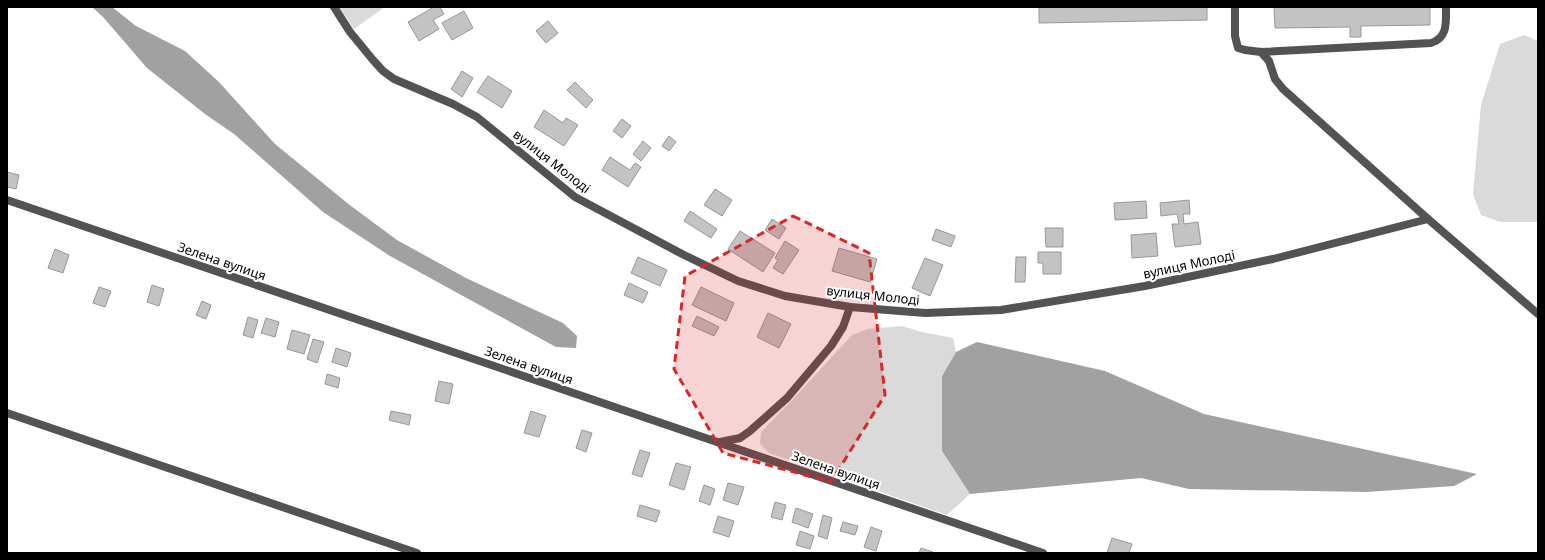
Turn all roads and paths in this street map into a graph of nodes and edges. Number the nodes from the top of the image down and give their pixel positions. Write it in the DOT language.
graph roads {
  1 [pos="334,7"];
  2 [pos="1235,7"];
  3 [pos="1446,7"];
  4 [pos="1261,52"];
  5 [pos="7,200"];
  6 [pos="1428,219"];
  7 [pos="850,307"];
  8 [pos="1538,314"];
  9 [pos="7,413"];
  10 [pos="718,442"];
  11 [pos="417,553"];
  12 [pos="1043,553"];
  1 -- 7 [label="street, вулиця Молоді"];
  2 -- 4 [label="street"];
  3 -- 4 [label="street"];
  4 -- 6 [label="street"];
  5 -- 10 [label="street, Зелена вулиця"];
  6 -- 7 [label="street, вулиця Молоді"];
  6 -- 8 [label="street"];
  7 -- 10 [label="street"];
  9 -- 11 [label="street"];
  10 -- 12 [label="street, Зелена вулиця"];
}
